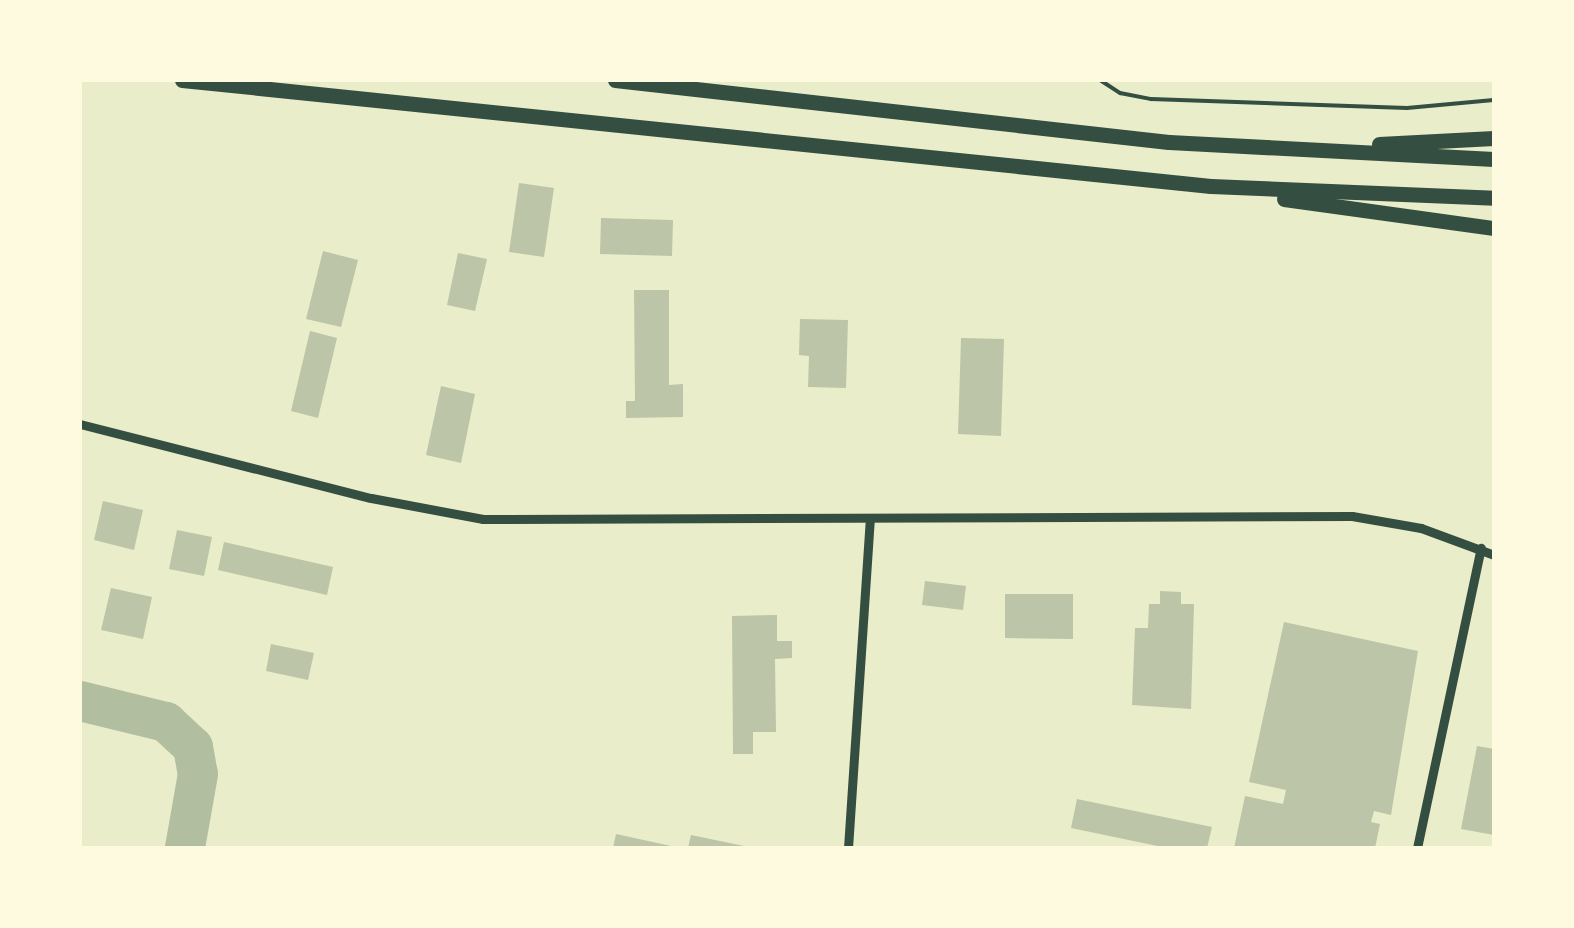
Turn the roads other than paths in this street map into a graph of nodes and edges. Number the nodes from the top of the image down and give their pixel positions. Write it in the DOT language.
graph roads {
  1 [pos="182,80"];
  2 [pos="615,80"];
  3 [pos="1100,80"];
  4 [pos="1494,100"];
  5 [pos="1494,138"];
  6 [pos="1305,149"];
  7 [pos="1494,159"];
  8 [pos="1211,186"];
  9 [pos="1494,198"];
  10 [pos="1494,228"];
  11 [pos="80,424"];
  12 [pos="870,521"];
  13 [pos="1481,548"];
  14 [pos="1494,555"];
  15 [pos="848,848"];
  16 [pos="1417,848"];
  1 -- 8 [label="highway"];
  2 -- 6 [label="highway"];
  3 -- 4 [label="lane"];
  5 -- 6 [label="highway"];
  6 -- 7 [label="highway"];
  8 -- 9 [label="highway"];
  8 -- 10 [label="highway"];
  11 -- 12 [label="street"];
  12 -- 13 [label="street"];
  12 -- 15 [label="street"];
  13 -- 14 [label="street"];
  13 -- 16 [label="street"];
}
